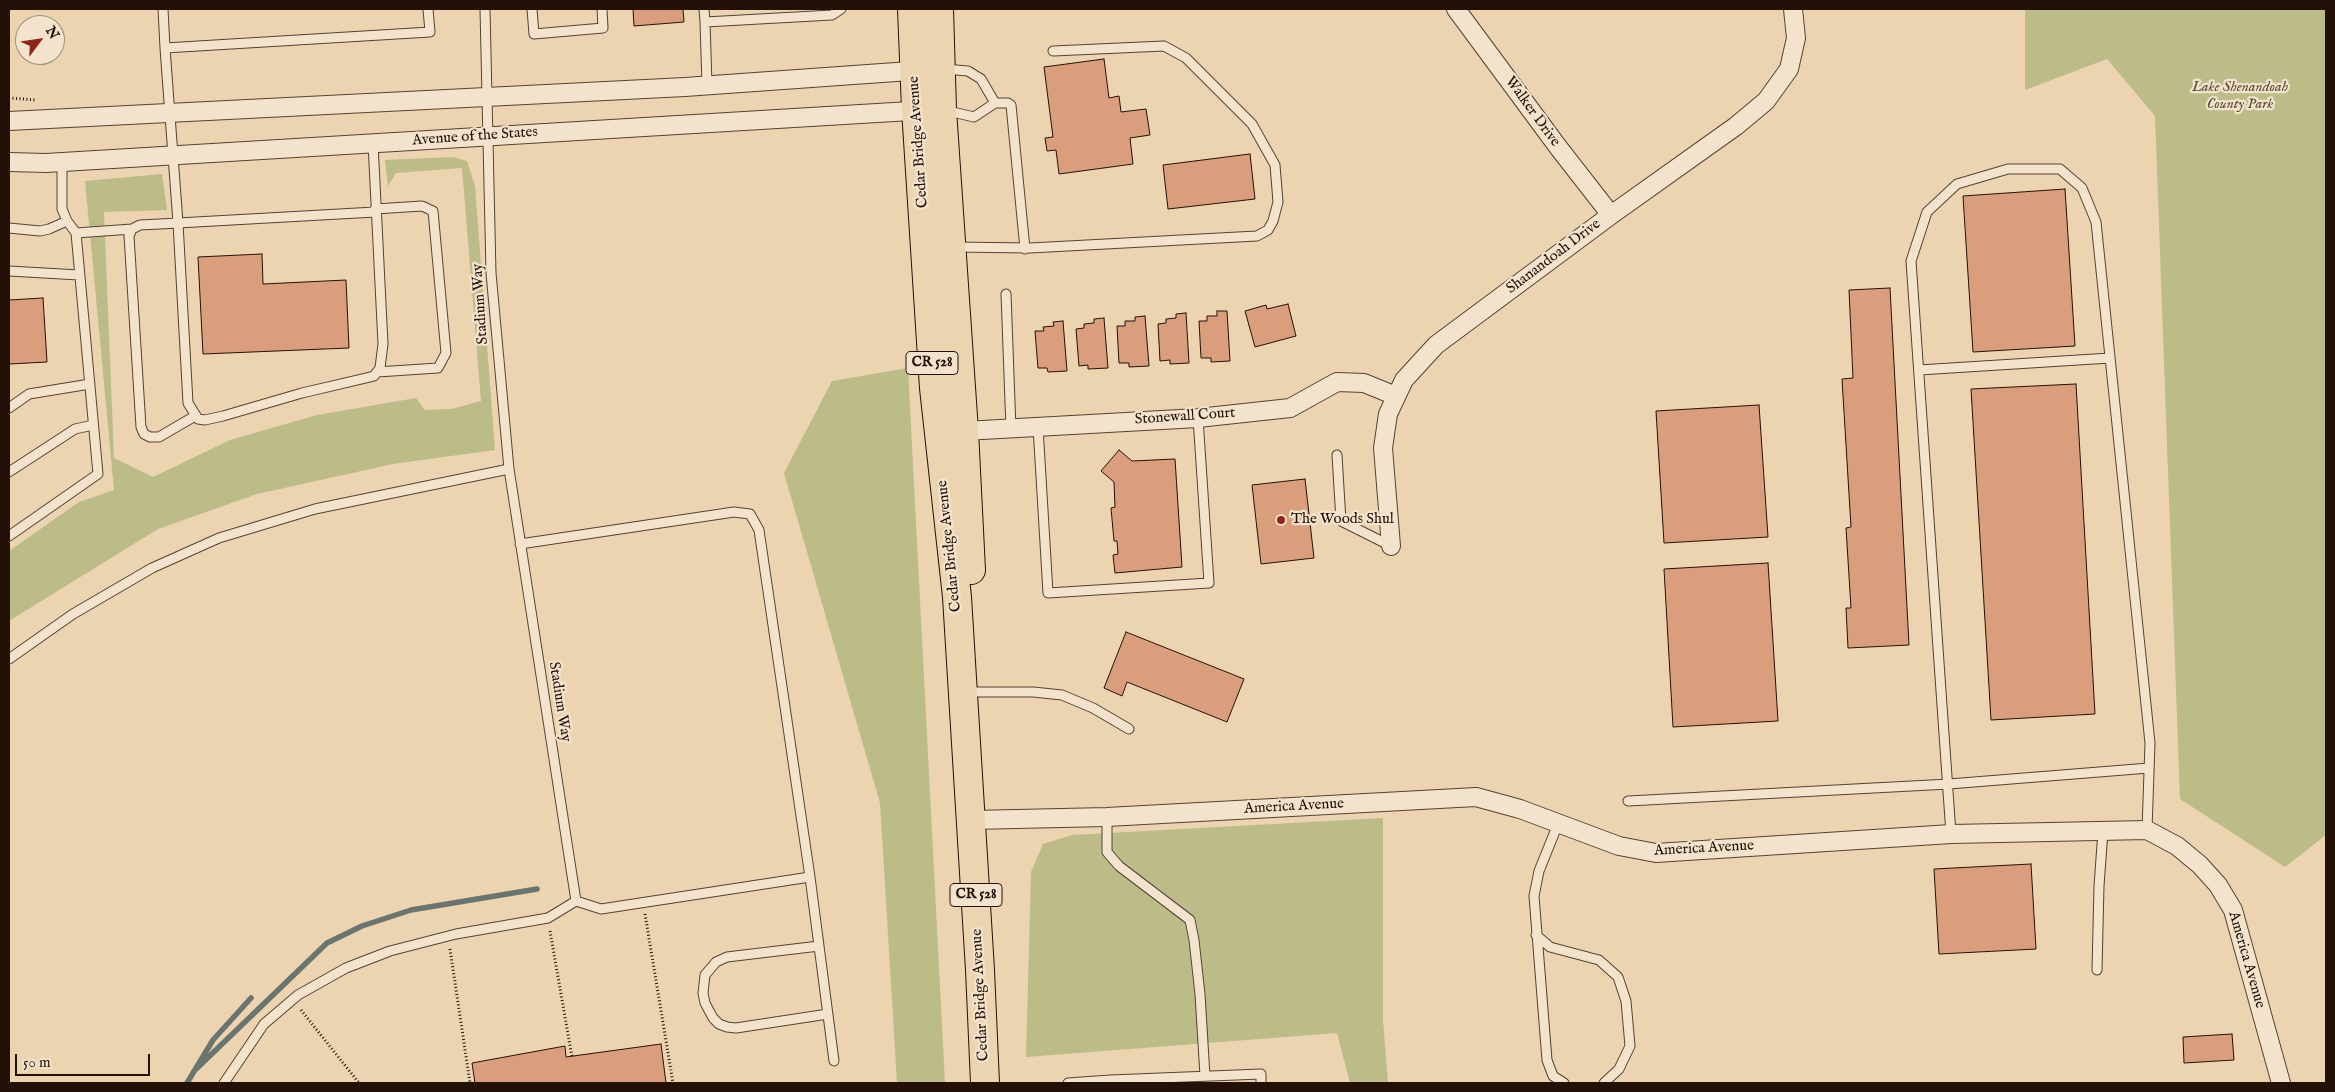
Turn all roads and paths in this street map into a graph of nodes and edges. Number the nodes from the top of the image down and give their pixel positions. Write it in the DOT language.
graph roads {
  1 [pos="163,9"];
  2 [pos="428,9"];
  3 [pos="485,9"];
  4 [pos="532,9"];
  5 [pos="602,9"];
  6 [pos="704,9"];
  7 [pos="749,9"];
  8 [pos="841,9"];
  9 [pos="912,9"];
  10 [pos="939,9"];
  11 [pos="1456,9"];
  12 [pos="1793,9"];
  13 [pos="750,20"];
  14 [pos="705,22"];
  15 [pos="165,48"];
  16 [pos="1053,51"];
  17 [pos="927,70"];
  18 [pos="707,85"];
  19 [pos="488,96"];
  20 [pos="995,103"];
  21 [pos="929,110"];
  22 [pos="170,114"];
  23 [pos="9,121"];
  24 [pos="487,136"];
  25 [pos="373,143"];
  26 [pos="172,155"];
  27 [pos="9,162"];
  28 [pos="62,162"];
  29 [pos="375,211"];
  30 [pos="1611,215"];
  31 [pos="67,221"];
  32 [pos="178,223"];
  33 [pos="9,228"];
  34 [pos="132,230"];
  35 [pos="76,233"];
  36 [pos="950,247"];
  37 [pos="1025,248"];
  38 [pos="9,271"];
  39 [pos="79,275"];
  40 [pos="1006,294"];
  41 [pos="2110,358"];
  42 [pos="1919,370"];
  43 [pos="377,372"];
  44 [pos="90,384"];
  45 [pos="1396,396"];
  46 [pos="9,408"];
  47 [pos="195,416"];
  48 [pos="1198,418"];
  49 [pos="93,425"];
  50 [pos="1038,427"];
  51 [pos="1011,429"];
  52 [pos="964,431"];
  53 [pos="1337,455"];
  54 [pos="509,469"];
  55 [pos="9,472"];
  56 [pos="9,536"];
  57 [pos="520,544"];
  58 [pos="1391,546"];
  59 [pos="961,656"];
  60 [pos="9,659"];
  61 [pos="963,692"];
  62 [pos="1129,729"];
  63 [pos="2149,768"];
  64 [pos="1949,784"];
  65 [pos="1628,801"];
  66 [pos="1107,817"];
  67 [pos="971,820"];
  68 [pos="1558,824"];
  69 [pos="2147,830"];
  70 [pos="2103,831"];
  71 [pos="1951,834"];
  72 [pos="810,877"];
  73 [pos="576,901"];
  74 [pos="643,904"];
  75 [pos="548,918"];
  76 [pos="1536,935"];
  77 [pos="448,936"];
  78 [pos="819,946"];
  79 [pos="2097,970"];
  80 [pos="293,999"];
  81 [pos="828,1014"];
  82 [pos="572,1057"];
  83 [pos="834,1061"];
  84 [pos="1205,1076"];
  85 [pos="1111,1081"];
  86 [pos="224,1083"];
  87 [pos="358,1083"];
  88 [pos="470,1083"];
  89 [pos="673,1083"];
  90 [pos="985,1083"];
  91 [pos="1068,1083"];
  92 [pos="1261,1083"];
  93 [pos="1564,1083"];
  94 [pos="1604,1083"];
  95 [pos="2280,1083"];
  1 -- 15 [label="lane"];
  2 -- 15 [label="lane"];
  3 -- 19 [label="lane, Stadium Way"];
  4 -- 5 [label="lane"];
  6 -- 14 [label="lane"];
  7 -- 13 [label="lane"];
  8 -- 13 [label="lane"];
  9 -- 17 [label="main road, Cedar Bridge Avenue"];
  10 -- 17 [label="main road"];
  11 -- 30 [label="street, Walker Drive"];
  12 -- 30 [label="street, Shanandoah Drive"];
  13 -- 14 [label="lane"];
  14 -- 18 [label="lane"];
  15 -- 22 [label="lane"];
  16 -- 37 [label="lane"];
  17 -- 18 [label="street"];
  17 -- 20 [label="lane"];
  17 -- 21 [label="main road"];
  18 -- 19 [label="street"];
  19 -- 22 [label="street"];
  19 -- 24 [label="lane, Stadium Way"];
  20 -- 21 [label="lane"];
  20 -- 37 [label="lane"];
  21 -- 24 [label="street, Avenue of the States"];
  21 -- 36 [label="main road"];
  21 -- 59 [label="main road, Cedar Bridge Avenue / CR 528"];
  22 -- 23 [label="street"];
  22 -- 26 [label="lane"];
  24 -- 25 [label="street, Avenue of the States"];
  24 -- 54 [label="lane, Stadium Way"];
  25 -- 26 [label="street, Avenue of the States"];
  25 -- 29 [label="lane"];
  26 -- 28 [label="street, Avenue of the States"];
  26 -- 32 [label="lane"];
  27 -- 28 [label="street, Avenue of the States"];
  28 -- 31 [label="lane"];
  29 -- 32 [label="lane"];
  29 -- 43 [label="lane"];
  29 -- 43 [label="lane"];
  30 -- 45 [label="street, Shanandoah Drive"];
  31 -- 33 [label="lane"];
  31 -- 35 [label="lane"];
  32 -- 34 [label="lane"];
  32 -- 47 [label="lane"];
  34 -- 35 [label="lane"];
  34 -- 47 [label="lane"];
  35 -- 39 [label="lane"];
  36 -- 37 [label="lane"];
  36 -- 52 [label="main road"];
  38 -- 39 [label="lane"];
  39 -- 44 [label="lane"];
  40 -- 51 [label="lane"];
  41 -- 42 [label="lane"];
  41 -- 42 [label="lane"];
  41 -- 63 [label="lane"];
  42 -- 64 [label="lane"];
  43 -- 47 [label="lane"];
  44 -- 46 [label="lane"];
  44 -- 49 [label="lane"];
  45 -- 48 [label="street, Stonewall Court"];
  45 -- 58 [label="street, Shanandoah Drive"];
  48 -- 50 [label="street, Stonewall Court"];
  48 -- 50 [label="lane"];
  49 -- 55 [label="lane"];
  49 -- 56 [label="lane"];
  50 -- 51 [label="street, Stonewall Court"];
  51 -- 52 [label="street, Stonewall Court"];
  52 -- 59 [label="main road"];
  53 -- 58 [label="lane"];
  54 -- 57 [label="lane, Stadium Way"];
  54 -- 60 [label="lane"];
  57 -- 72 [label="lane"];
  57 -- 73 [label="lane, Stadium Way"];
  59 -- 61 [label="main road, Cedar Bridge Avenue / CR 528"];
  61 -- 62 [label="lane"];
  61 -- 67 [label="main road, Cedar Bridge Avenue / CR 528"];
  63 -- 64 [label="lane"];
  63 -- 69 [label="lane"];
  64 -- 65 [label="lane"];
  64 -- 71 [label="lane"];
  66 -- 67 [label="street, America Avenue"];
  66 -- 68 [label="street, America Avenue"];
  66 -- 84 [label="lane"];
  67 -- 90 [label="main road, Cedar Bridge Avenue / CR 528"];
  68 -- 71 [label="street, America Avenue"];
  68 -- 76 [label="lane"];
  69 -- 70 [label="street, America Avenue"];
  69 -- 95 [label="street, America Avenue"];
  70 -- 71 [label="street, America Avenue"];
  70 -- 79 [label="lane"];
  72 -- 74 [label="lane"];
  72 -- 78 [label="lane"];
  73 -- 74 [label="lane"];
  73 -- 75 [label="lane"];
  74 -- 89 [label="path"];
  75 -- 77 [label="lane"];
  75 -- 82 [label="path"];
  76 -- 93 [label="lane"];
  76 -- 94 [label="lane"];
  77 -- 80 [label="lane"];
  77 -- 88 [label="path"];
  78 -- 81 [label="lane"];
  78 -- 81 [label="lane"];
  80 -- 86 [label="lane"];
  80 -- 87 [label="path"];
  81 -- 83 [label="lane"];
  84 -- 85 [label="lane"];
  84 -- 92 [label="lane"];
  85 -- 91 [label="lane"];
}
